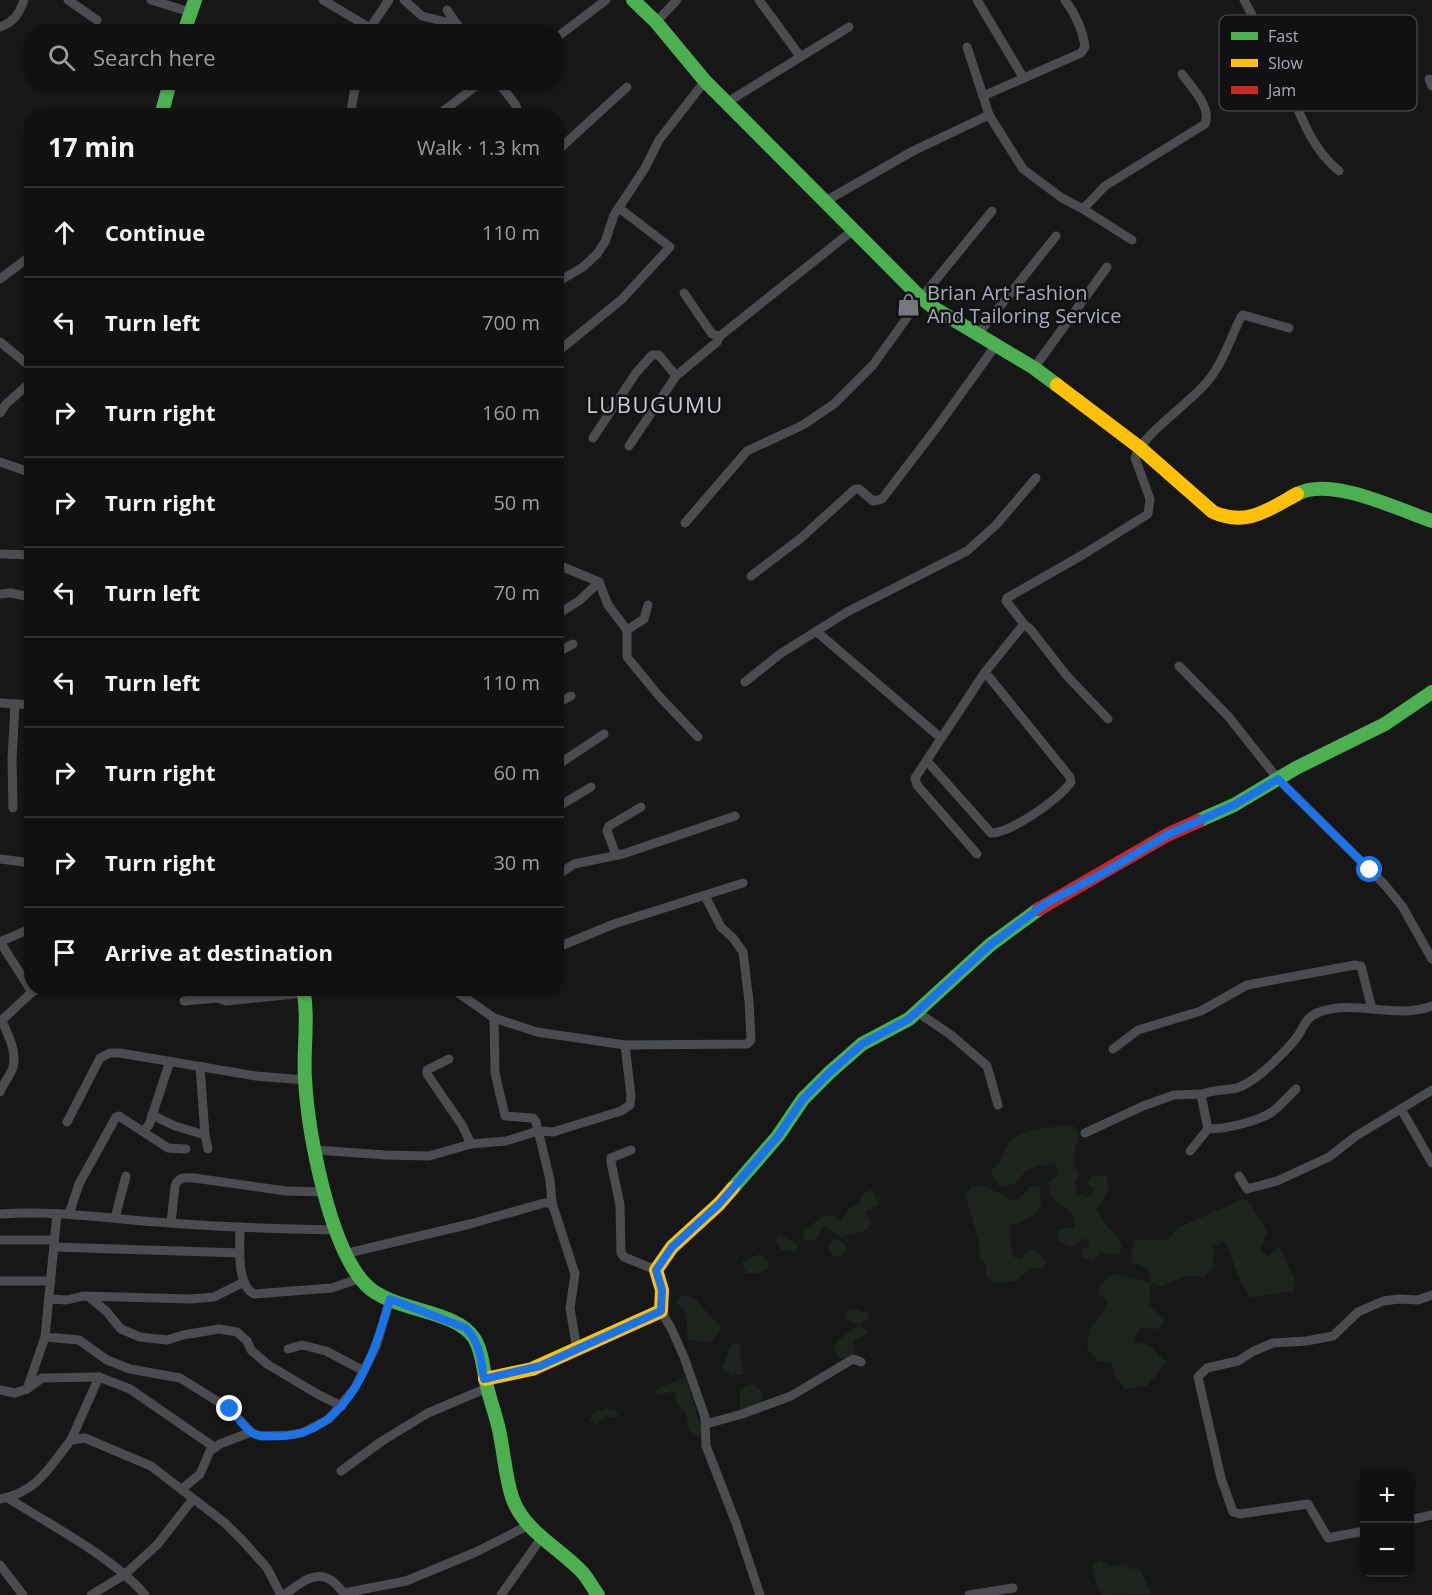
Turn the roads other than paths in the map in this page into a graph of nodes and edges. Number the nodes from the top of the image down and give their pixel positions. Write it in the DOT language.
graph roads {
  1 [pos="24,0"];
  2 [pos="68,0"];
  3 [pos="151,0"];
  4 [pos="323,0"];
  5 [pos="389,0"];
  6 [pos="404,0"];
  7 [pos="606,0"];
  8 [pos="633,0"];
  9 [pos="677,0"];
  10 [pos="759,0"];
  11 [pos="977,0"];
  12 [pos="1065,0"];
  13 [pos="1244,0"];
  14 [pos="192,6"];
  15 [pos="447,10"];
  16 [pos="1252,15"];
  17 [pos="97,21"];
  18 [pos="656,22"];
  19 [pos="186,24"];
  20 [pos="360,24"];
  21 [pos="373,24"];
  22 [pos="447,24"];
  23 [pos="457,24"];
  24 [pos="0,27"];
  25 [pos="849,27"];
  26 [pos="564,32"];
  27 [pos="967,47"];
  28 [pos="800,56"];
  29 [pos="1182,74"];
  30 [pos="1023,77"];
  31 [pos="705,81"];
  32 [pos="627,87"];
  33 [pos="168,90"];
  34 [pos="355,90"];
  35 [pos="471,90"];
  36 [pos="504,90"];
  37 [pos="983,96"];
  38 [pos="726,103"];
  39 [pos="162,108"];
  40 [pos="351,108"];
  41 [pos="447,108"];
  42 [pos="517,108"];
  43 [pos="1299,111"];
  44 [pos="989,114"];
  45 [pos="564,145"];
  46 [pos="1339,171"];
  47 [pos="824,202"];
  48 [pos="619,208"];
  49 [pos="1083,209"];
  50 [pos="993,211"];
  51 [pos="852,231"];
  52 [pos="1056,236"];
  53 [pos="1132,240"];
  54 [pos="24,261"];
  55 [pos="1107,267"];
  56 [pos="564,278"];
  57 [pos="0,279"];
  58 [pos="684,293"];
  59 [pos="921,298"];
  60 [pos="1288,328"];
  61 [pos="978,334"];
  62 [pos="718,337"];
  63 [pos="0,342"];
  64 [pos="996,345"];
  65 [pos="564,346"];
  66 [pos="24,362"];
  67 [pos="1035,368"];
  68 [pos="676,376"];
  69 [pos="24,387"];
  70 [pos="3,402"];
  71 [pos="0,412"];
  72 [pos="593,438"];
  73 [pos="629,446"];
  74 [pos="1139,447"];
  75 [pos="0,462"];
  76 [pos="24,470"];
  77 [pos="1036,478"];
  78 [pos="1432,521"];
  79 [pos="685,523"];
  80 [pos="0,554"];
  81 [pos="24,555"];
  82 [pos="564,567"];
  83 [pos="751,576"];
  84 [pos="599,582"];
  85 [pos="0,594"];
  86 [pos="24,596"];
  87 [pos="648,605"];
  88 [pos="564,610"];
  89 [pos="1024,624"];
  90 [pos="627,630"];
  91 [pos="817,632"];
  92 [pos="573,644"];
  93 [pos="564,649"];
  94 [pos="1179,666"];
  95 [pos="985,672"];
  96 [pos="745,682"];
  97 [pos="1432,692"];
  98 [pos="572,696"];
  99 [pos="564,700"];
  100 [pos="0,703"];
  101 [pos="15,704"];
  102 [pos="24,705"];
  103 [pos="1108,719"];
  104 [pos="604,734"];
  105 [pos="698,737"];
  106 [pos="941,738"];
  107 [pos="564,761"];
  108 [pos="927,761"];
  109 [pos="1278,779"];
  110 [pos="591,787"];
  111 [pos="564,803"];
  112 [pos="641,807"];
  113 [pos="13,808"];
  114 [pos="735,816"];
  115 [pos="977,854"];
  116 [pos="616,855"];
  117 [pos="0,859"];
  118 [pos="24,862"];
  119 [pos="564,871"];
  120 [pos="743,883"];
  121 [pos="705,896"];
  122 [pos="24,932"];
  123 [pos="564,945"];
  124 [pos="10,956"];
  125 [pos="1432,959"];
  126 [pos="0,962"];
  127 [pos="24,980"];
  128 [pos="29,996"];
  129 [pos="265,996"];
  130 [pos="304,996"];
  131 [pos="461,996"];
  132 [pos="184,1001"];
  133 [pos="1432,1006"];
  134 [pos="1372,1009"];
  135 [pos="917,1012"];
  136 [pos="494,1018"];
  137 [pos="1,1022"];
  138 [pos="625,1045"];
  139 [pos="1113,1048"];
  140 [pos="449,1059"];
  141 [pos="170,1061"];
  142 [pos="200,1066"];
  143 [pos="305,1080"];
  144 [pos="1,1088"];
  145 [pos="1296,1089"];
  146 [pos="1432,1090"];
  147 [pos="1202,1094"];
  148 [pos="998,1105"];
  149 [pos="1401,1109"];
  150 [pos="152,1115"];
  151 [pos="67,1122"];
  152 [pos="1208,1130"];
  153 [pos="143,1131"];
  154 [pos="538,1131"];
  155 [pos="1085,1133"];
  156 [pos="205,1135"];
  157 [pos="471,1144"];
  158 [pos="186,1149"];
  159 [pos="208,1149"];
  160 [pos="316,1150"];
  161 [pos="631,1150"];
  162 [pos="1190,1152"];
  163 [pos="1432,1163"];
  164 [pos="126,1176"];
  165 [pos="1239,1176"];
  166 [pos="325,1192"];
  167 [pos="552,1203"];
  168 [pos="0,1214"];
  169 [pos="57,1214"];
  170 [pos="69,1214"];
  171 [pos="115,1218"];
  172 [pos="171,1223"];
  173 [pos="240,1227"];
  174 [pos="337,1230"];
  175 [pos="0,1240"];
  176 [pos="54,1244"];
  177 [pos="240,1253"];
  178 [pos="345,1254"];
  179 [pos="656,1270"];
  180 [pos="358,1279"];
  181 [pos="0,1281"];
  182 [pos="51,1281"];
  183 [pos="243,1282"];
  184 [pos="1432,1295"];
  185 [pos="89,1297"];
  186 [pos="49,1299"];
  187 [pos="390,1299"];
  188 [pos="661,1311"];
  189 [pos="45,1337"];
  190 [pos="288,1349"];
  191 [pos="577,1350"];
  192 [pos="861,1362"];
  193 [pos="364,1371"];
  194 [pos="99,1377"];
  195 [pos="486,1384"];
  196 [pos="27,1389"];
  197 [pos="0,1390"];
  198 [pos="342,1406"];
  199 [pos="706,1424"];
  200 [pos="251,1432"];
  201 [pos="71,1440"];
  202 [pos="214,1447"];
  203 [pos="341,1471"];
  204 [pos="182,1489"];
  205 [pos="4,1498"];
  206 [pos="193,1499"];
  207 [pos="1432,1515"];
  208 [pos="1414,1519"];
  209 [pos="529,1525"];
  210 [pos="1360,1532"];
  211 [pos="542,1537"];
  212 [pos="0,1565"];
  213 [pos="124,1575"];
  214 [pos="1013,1588"];
  215 [pos="24,1595"];
  216 [pos="91,1595"];
  217 [pos="145,1595"];
  218 [pos="283,1595"];
  219 [pos="501,1595"];
  220 [pos="598,1595"];
  221 [pos="760,1595"];
  222 [pos="969,1595"];
  1 -- 24 [label="street"];
  2 -- 17 [label="street"];
  3 -- 14 [label="street"];
  4 -- 20 [label="street"];
  5 -- 21 [label="street"];
  6 -- 22 [label="street"];
  7 -- 26 [label="street"];
  8 -- 18 [label="street"];
  9 -- 18 [label="street"];
  10 -- 28 [label="street"];
  11 -- 30 [label="street"];
  12 -- 30 [label="street"];
  13 -- 16 [label="street"];
  14 -- 19 [label="street"];
  15 -- 23 [label="street"];
  18 -- 31 [label="street"];
  25 -- 28 [label="street"];
  27 -- 37 [label="street"];
  28 -- 38 [label="street"];
  29 -- 49 [label="street"];
  30 -- 37 [label="street"];
  31 -- 38 [label="street"];
  31 -- 48 [label="street"];
  32 -- 45 [label="street"];
  33 -- 39 [label="street"];
  34 -- 40 [label="street"];
  35 -- 41 [label="street"];
  36 -- 42 [label="street"];
  37 -- 44 [label="street"];
  38 -- 47 [label="street"];
  43 -- 46 [label="street"];
  44 -- 47 [label="street"];
  44 -- 49 [label="street"];
  47 -- 51 [label="street"];
  48 -- 56 [label="street"];
  48 -- 65 [label="street"];
  49 -- 53 [label="street"];
  50 -- 59 [label="street"];
  51 -- 59 [label="street"];
  51 -- 62 [label="street"];
  52 -- 61 [label="street"];
  54 -- 57 [label="street"];
  55 -- 67 [label="street"];
  58 -- 62 [label="street"];
  59 -- 61 [label="street"];
  59 -- 79 [label="street"];
  60 -- 74 [label="street"];
  61 -- 64 [label="street"];
  62 -- 68 [label="street"];
  63 -- 66 [label="street"];
  64 -- 67 [label="street"];
  64 -- 83 [label="street"];
  67 -- 74 [label="street"];
  68 -- 72 [label="street"];
  68 -- 73 [label="street"];
  69 -- 70 [label="street"];
  70 -- 71 [label="street"];
  74 -- 78 [label="street"];
  74 -- 89 [label="street"];
  75 -- 76 [label="street"];
  77 -- 91 [label="street"];
  80 -- 81 [label="street"];
  82 -- 84 [label="street"];
  84 -- 88 [label="street"];
  84 -- 90 [label="street"];
  85 -- 86 [label="street"];
  87 -- 90 [label="street"];
  89 -- 95 [label="street"];
  89 -- 103 [label="street"];
  90 -- 105 [label="street"];
  91 -- 96 [label="street"];
  91 -- 106 [label="street"];
  92 -- 93 [label="street"];
  94 -- 109 [label="street"];
  95 -- 106 [label="street"];
  95 -- 108 [label="street"];
  97 -- 109 [label="street"];
  98 -- 99 [label="street"];
  100 -- 101 [label="street"];
  101 -- 102 [label="street"];
  101 -- 113 [label="street"];
  104 -- 107 [label="street"];
  106 -- 108 [label="street"];
  108 -- 115 [label="street"];
  109 -- 125 [label="street"];
  109 -- 135 [label="street"];
  110 -- 111 [label="street"];
  112 -- 116 [label="street"];
  114 -- 116 [label="street"];
  116 -- 119 [label="street"];
  117 -- 118 [label="street"];
  120 -- 121 [label="street"];
  121 -- 123 [label="street"];
  121 -- 138 [label="street"];
  122 -- 124 [label="street"];
  124 -- 126 [label="street"];
  124 -- 127 [label="street"];
  128 -- 137 [label="street"];
  129 -- 132 [label="street"];
  130 -- 143 [label="street"];
  131 -- 136 [label="street"];
  133 -- 134 [label="street"];
  134 -- 139 [label="street"];
  134 -- 147 [label="street"];
  135 -- 148 [label="street"];
  135 -- 179 [label="street"];
  136 -- 138 [label="street"];
  136 -- 154 [label="street"];
  137 -- 144 [label="street"];
  138 -- 154 [label="street"];
  140 -- 157 [label="street"];
  141 -- 142 [label="street"];
  141 -- 150 [label="street"];
  141 -- 151 [label="street"];
  142 -- 143 [label="street"];
  142 -- 156 [label="street"];
  143 -- 160 [label="street"];
  145 -- 152 [label="street"];
  146 -- 149 [label="street"];
  147 -- 152 [label="street"];
  147 -- 155 [label="street"];
  149 -- 163 [label="street"];
  149 -- 165 [label="street"];
  150 -- 153 [label="street"];
  150 -- 156 [label="street"];
  152 -- 162 [label="street"];
  153 -- 158 [label="street"];
  153 -- 170 [label="street"];
  154 -- 157 [label="street"];
  154 -- 167 [label="street"];
  156 -- 159 [label="street"];
  157 -- 160 [label="street"];
  160 -- 166 [label="street"];
  161 -- 179 [label="street"];
  164 -- 171 [label="street"];
  166 -- 172 [label="street"];
  166 -- 174 [label="street"];
  167 -- 178 [label="street"];
  167 -- 191 [label="street"];
  168 -- 169 [label="street"];
  169 -- 170 [label="street"];
  169 -- 176 [label="street"];
  170 -- 171 [label="street"];
  171 -- 172 [label="street"];
  172 -- 173 [label="street"];
  173 -- 174 [label="street"];
  173 -- 177 [label="street"];
  174 -- 178 [label="street"];
  175 -- 176 [label="street"];
  176 -- 177 [label="street"];
  176 -- 182 [label="street"];
  177 -- 183 [label="street"];
  178 -- 180 [label="street"];
  179 -- 188 [label="street"];
  180 -- 183 [label="street"];
  180 -- 187 [label="street"];
  181 -- 182 [label="street"];
  182 -- 186 [label="street"];
  183 -- 185 [label="street"];
  184 -- 210 [label="street"];
  185 -- 186 [label="street"];
  185 -- 198 [label="street"];
  186 -- 189 [label="street"];
  187 -- 193 [label="street"];
  187 -- 195 [label="street"];
  188 -- 191 [label="street"];
  188 -- 199 [label="street"];
  189 -- 196 [label="street"];
  189 -- 200 [label="street"];
  190 -- 193 [label="street"];
  191 -- 195 [label="street"];
  192 -- 199 [label="street"];
  193 -- 198 [label="street"];
  194 -- 196 [label="street"];
  194 -- 201 [label="street"];
  194 -- 202 [label="street"];
  195 -- 203 [label="street"];
  195 -- 209 [label="street"];
  196 -- 197 [label="street"];
  198 -- 200 [label="street"];
  199 -- 221 [label="street"];
  200 -- 202 [label="street"];
  201 -- 204 [label="street"];
  201 -- 205 [label="street"];
  202 -- 204 [label="street"];
  204 -- 206 [label="street"];
  205 -- 213 [label="street"];
  206 -- 213 [label="street"];
  206 -- 218 [label="street"];
  207 -- 208 [label="street"];
  209 -- 211 [label="street"];
  209 -- 218 [label="street"];
  211 -- 219 [label="street"];
  211 -- 220 [label="street"];
  212 -- 215 [label="street"];
  213 -- 216 [label="street"];
  213 -- 217 [label="street"];
  214 -- 222 [label="street"];
}
